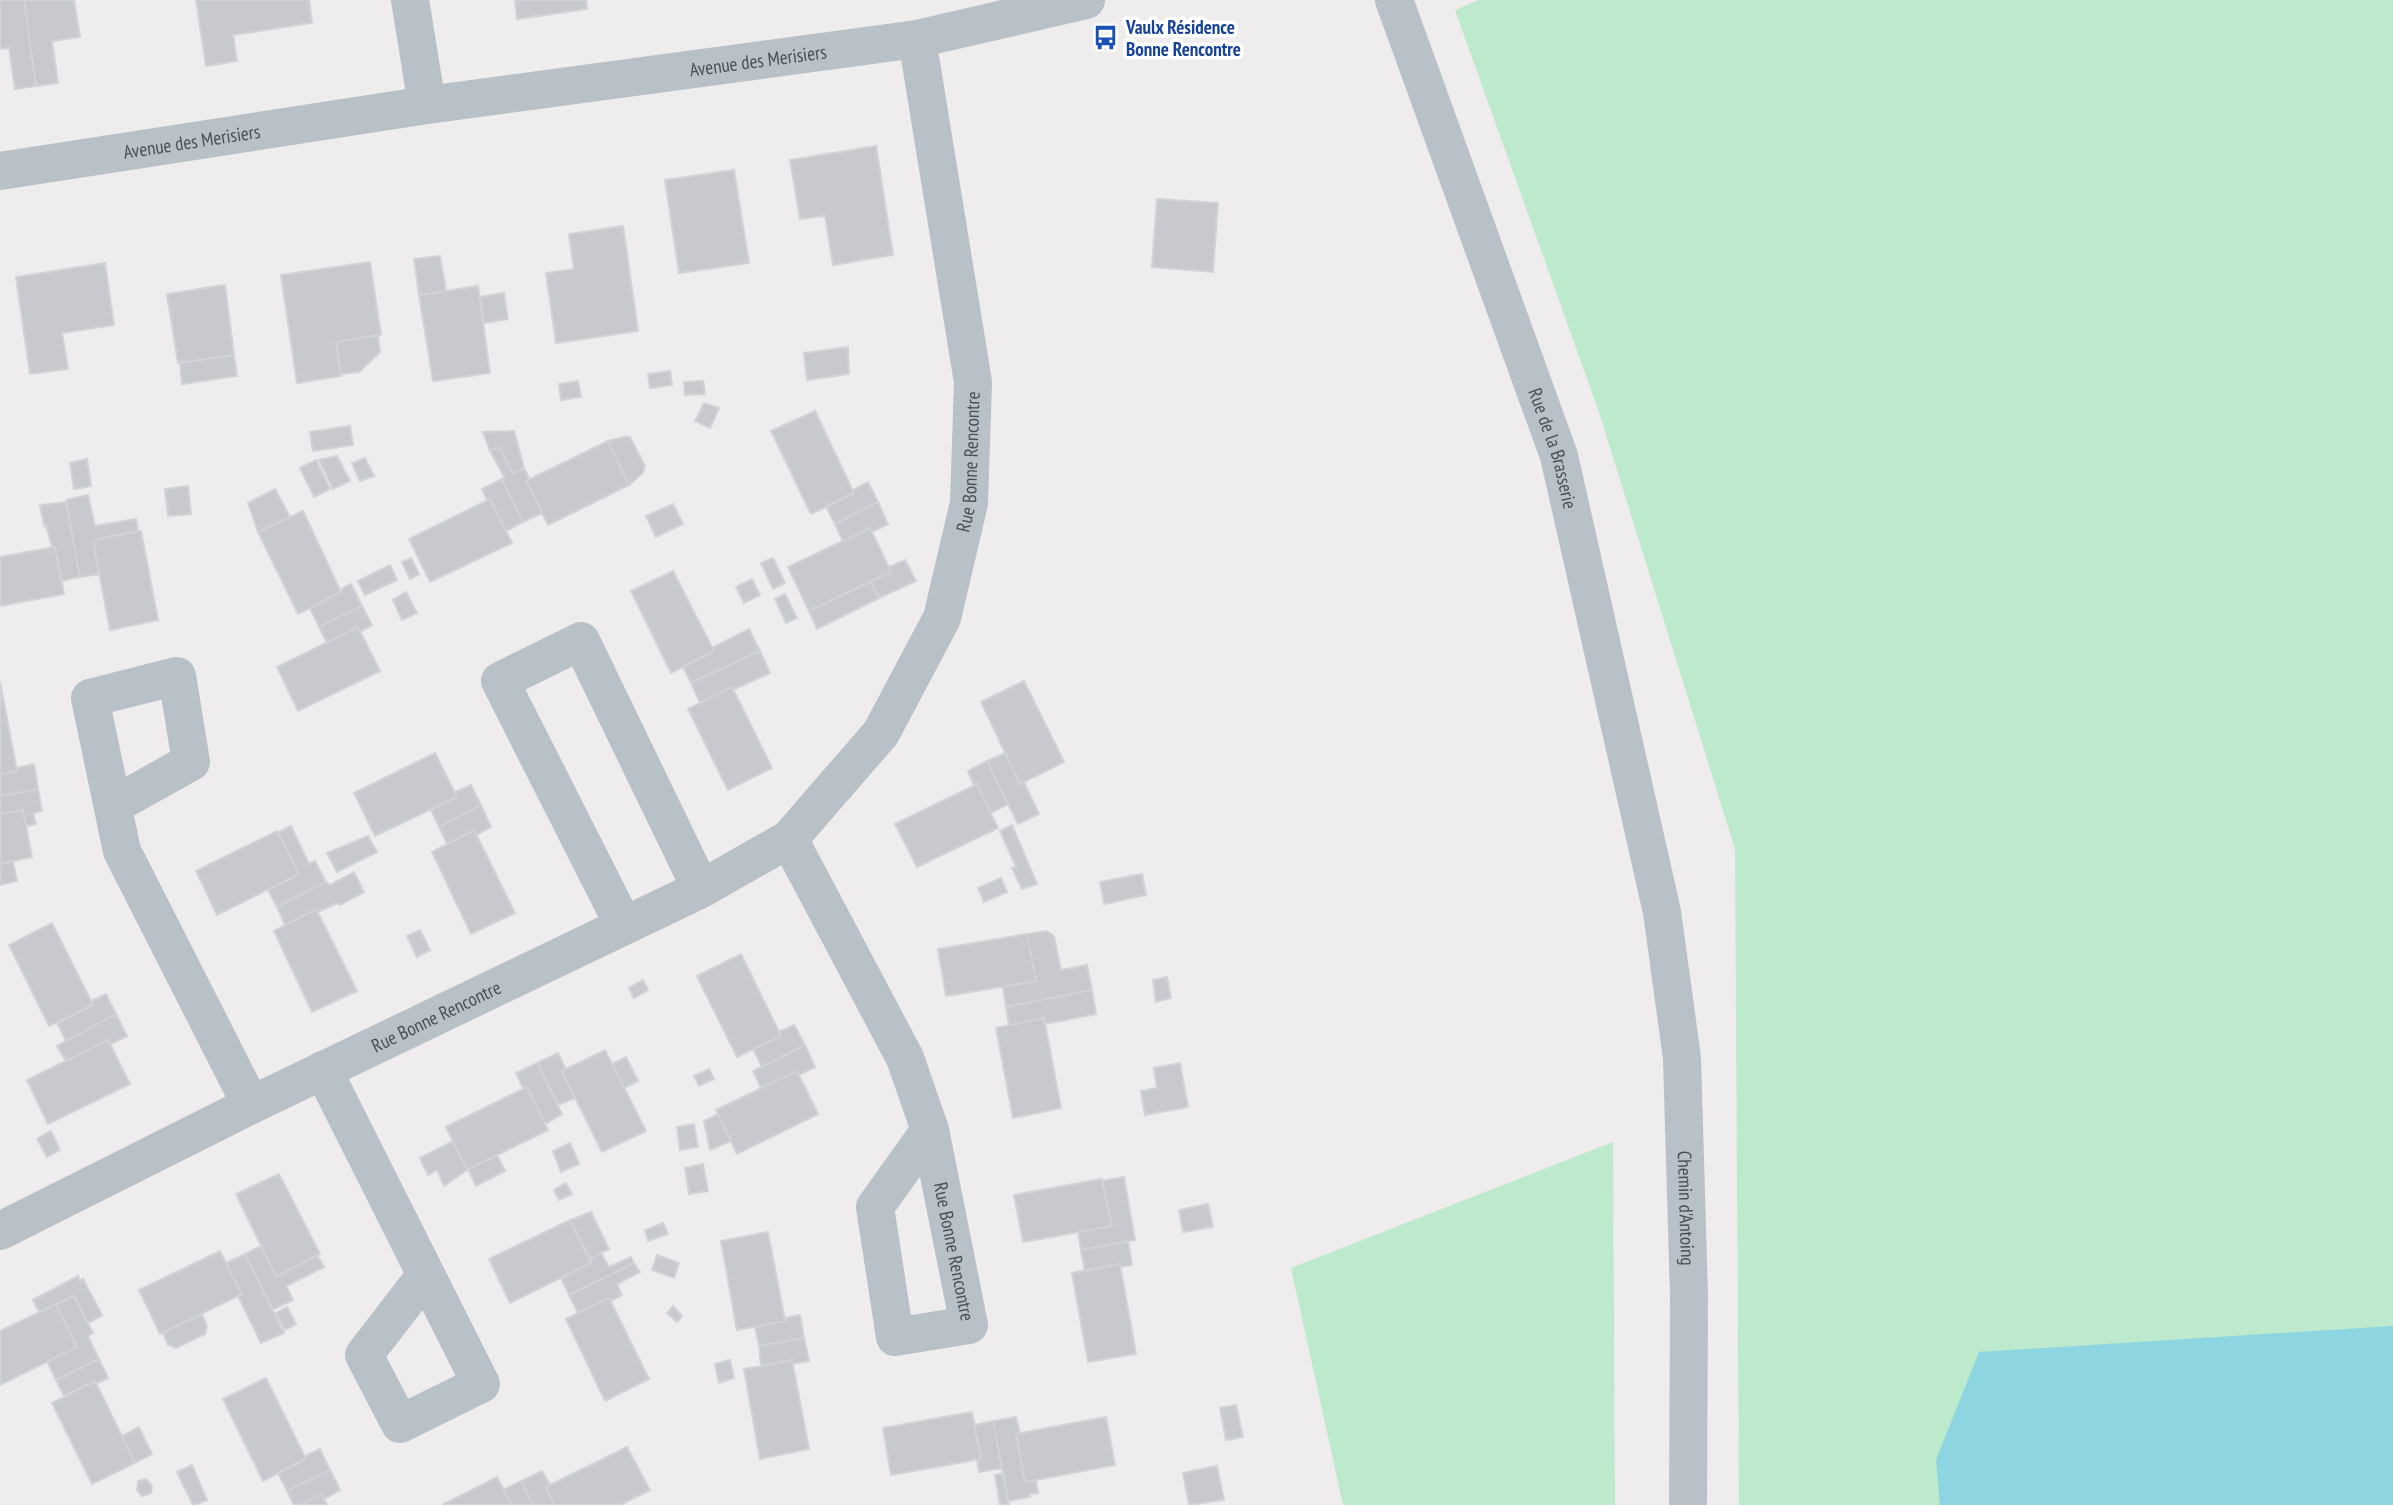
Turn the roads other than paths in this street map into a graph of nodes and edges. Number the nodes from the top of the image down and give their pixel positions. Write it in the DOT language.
graph roads {
  1 [pos="410,0"];
  2 [pos="1086,0"];
  3 [pos="1394,0"];
  4 [pos="917,39"];
  5 [pos="427,105"];
  6 [pos="0,171"];
  7 [pos="114,805"];
  8 [pos="789,839"];
  9 [pos="701,889"];
  10 [pos="1662,912"];
  11 [pos="624,926"];
  12 [pos="323,1070"];
  13 [pos="250,1105"];
  14 [pos="930,1130"];
  15 [pos="0,1231"];
  16 [pos="425,1276"];
  17 [pos="1688,1505"];
  1 -- 5 [label="street"];
  2 -- 4 [label="street, Avenue des Merisiers"];
  3 -- 10 [label="street, Rue de la Brasserie"];
  4 -- 5 [label="street, Avenue des Merisiers"];
  4 -- 8 [label="street, Rue Bonne Rencontre"];
  5 -- 6 [label="street, Avenue des Merisiers"];
  7 -- 13 [label="street"];
  8 -- 9 [label="street, Rue Bonne Rencontre"];
  8 -- 14 [label="street, Rue Bonne Rencontre"];
  9 -- 11 [label="street, Rue Bonne Rencontre"];
  9 -- 11 [label="street"];
  10 -- 17 [label="street, Chemin d'Antoing"];
  11 -- 12 [label="street, Rue Bonne Rencontre"];
  12 -- 13 [label="street, Rue Bonne Rencontre"];
  12 -- 16 [label="street"];
  13 -- 15 [label="street, Rue Bonne Rencontre"];
  14 -- 14 [label="street, Rue Bonne Rencontre"];
}
